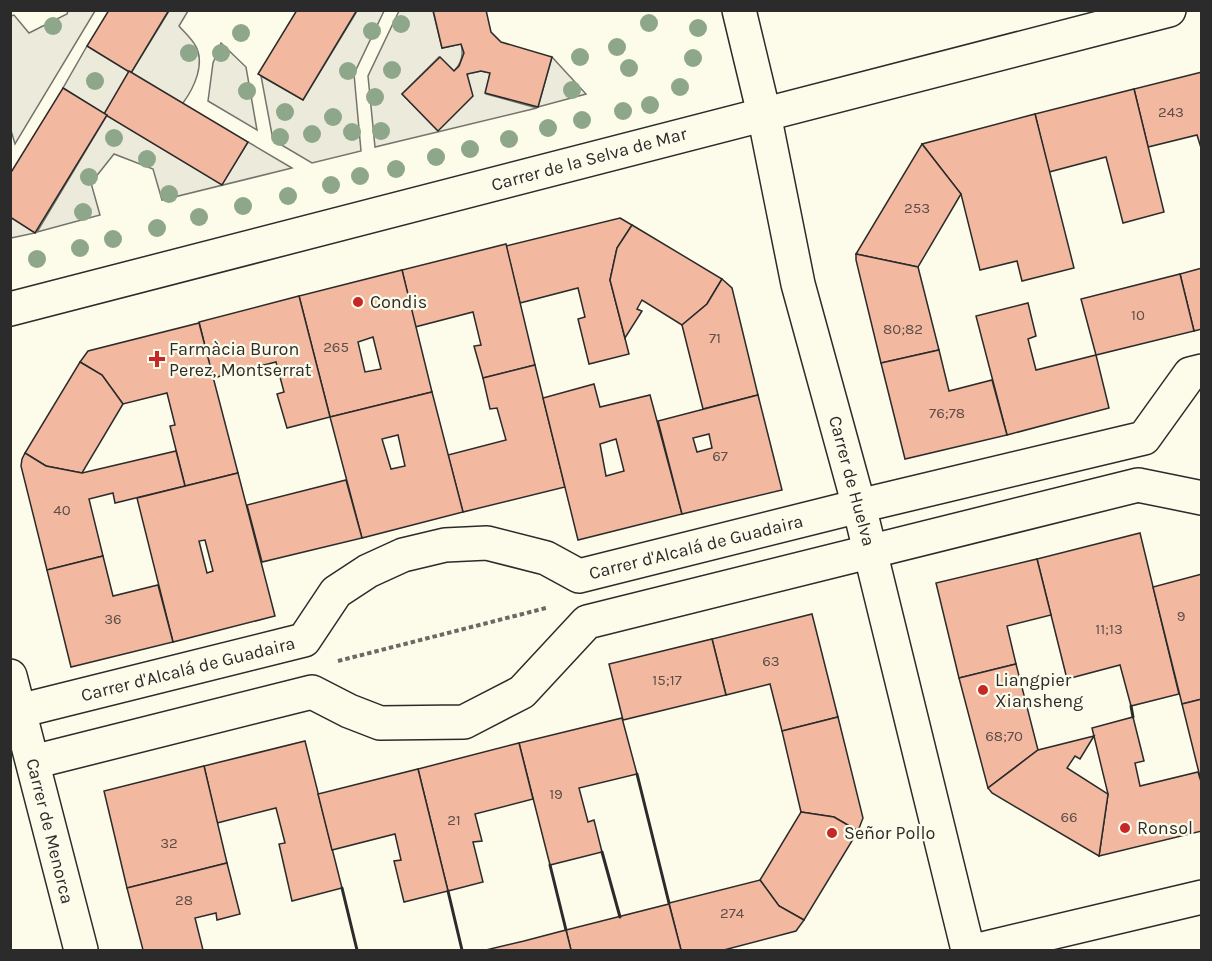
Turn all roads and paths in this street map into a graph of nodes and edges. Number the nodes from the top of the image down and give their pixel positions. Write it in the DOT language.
graph roads {
  1 [pos="739,10"];
  2 [pos="1168,10"];
  3 [pos="764,114"];
  4 [pos="10,309"];
  5 [pos="1202,370"];
  6 [pos="1202,498"];
  7 [pos="859,506"];
  8 [pos="870,551"];
  9 [pos="558,605"];
  10 [pos="327,664"];
  11 [pos="10,676"];
  12 [pos="19,711"];
  13 [pos="33,762"];
  14 [pos="1202,897"];
  15 [pos="81,951"];
  16 [pos="968,951"];
  17 [pos="978,951"];
  1 -- 3 [label="street, Carrer de Huelva"];
  2 -- 3 [label="street, Carrer de la Selva de Mar"];
  3 -- 4 [label="street, Carrer de la Selva de Mar"];
  3 -- 7 [label="street, Carrer de Huelva"];
  5 -- 7 [label="street, Carrer d'Alcalá de Guadaira"];
  6 -- 8 [label="street"];
  7 -- 8 [label="street, Carrer de Huelva"];
  7 -- 12 [label="street, Carrer d'Alcalá de Guadaira"];
  8 -- 13 [label="street"];
  8 -- 16 [label="street, Carrer de Huelva"];
  9 -- 10 [label="path"];
  11 -- 12 [label="street, Carrer de Menorca"];
  12 -- 13 [label="street, Carrer de Menorca"];
  13 -- 15 [label="street, Carrer de Menorca"];
  14 -- 17 [label="street"];
}
